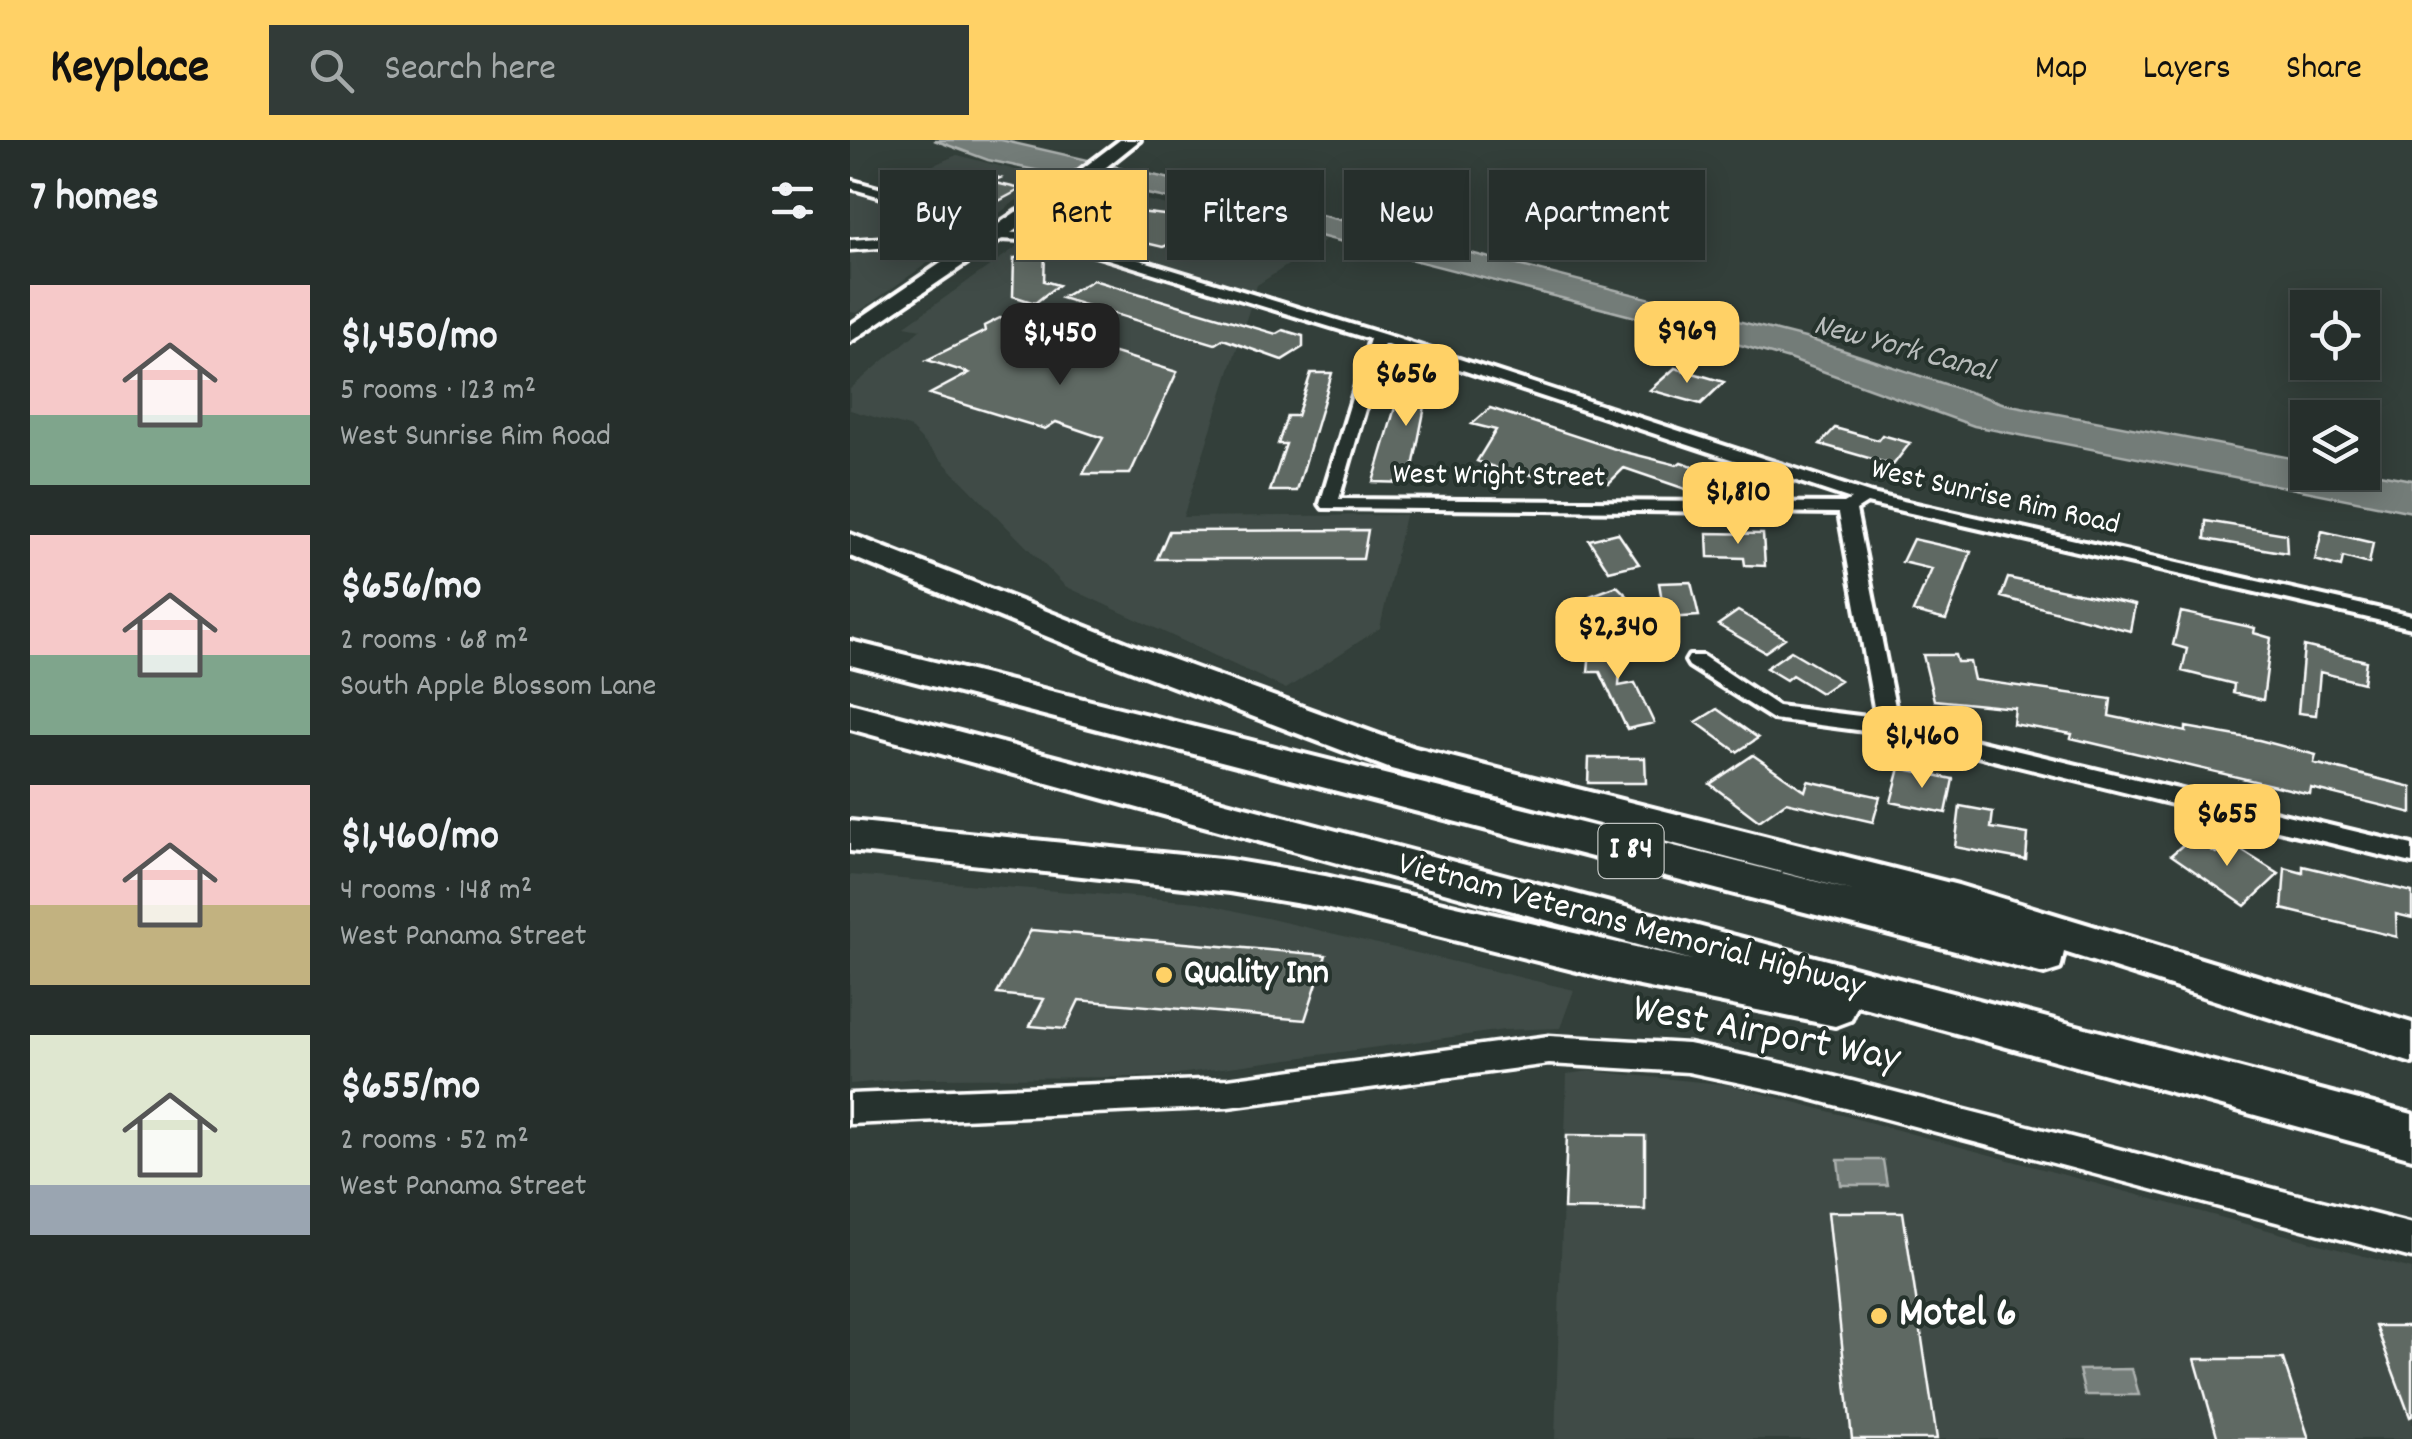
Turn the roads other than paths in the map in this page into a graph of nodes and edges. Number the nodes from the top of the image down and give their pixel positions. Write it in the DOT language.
graph roads {
  1 [pos="1109,140"];
  2 [pos="1131,140"];
  3 [pos="1096,159"];
  4 [pos="1075,170"];
  5 [pos="1088,170"];
  6 [pos="850,184"];
  7 [pos="880,192"];
  8 [pos="850,205"];
  9 [pos="1016,221"];
  10 [pos="998,235"];
  11 [pos="850,244"];
  12 [pos="874,320"];
  13 [pos="850,336"];
  14 [pos="1378,336"];
  15 [pos="850,343"];
  16 [pos="1867,498"];
  17 [pos="1847,508"];
  18 [pos="851,545"];
  19 [pos="2412,622"];
  20 [pos="850,653"];
  21 [pos="1696,661"];
  22 [pos="850,716"];
  23 [pos="1888,726"];
  24 [pos="850,836"];
  25 [pos="2412,854"];
  26 [pos="2412,1046"];
  27 [pos="2218,1084"];
  28 [pos="850,1109"];
  29 [pos="2412,1136"];
  30 [pos="2412,1240"];
  1 -- 3 [label="main road"];
  2 -- 3 [label="main road"];
  3 -- 4 [label="main road"];
  3 -- 5 [label="main road"];
  6 -- 7 [label="street"];
  7 -- 8 [label="street"];
  9 -- 10 [label="main road"];
  10 -- 11 [label="street"];
  10 -- 12 [label="main road"];
  10 -- 14 [label="street, West Sunrise Rim Road"];
  12 -- 13 [label="main road"];
  12 -- 15 [label="main road"];
  14 -- 16 [label="street, West Sunrise Rim Road"];
  14 -- 17 [label="street, West Wright Street"];
  16 -- 17 [label="street"];
  16 -- 19 [label="street, West Sunrise Rim Road"];
  17 -- 23 [label="street"];
  18 -- 26 [label="highway"];
  20 -- 26 [label="highway, Vietnam Veterans Memorial Highway / I 84"];
  21 -- 23 [label="street"];
  22 -- 27 [label="highway, Vietnam Veterans Memorial Highway / I 84"];
  23 -- 25 [label="street"];
  24 -- 27 [label="highway"];
  27 -- 29 [label="highway, Vietnam Veterans Memorial Highway / I 84"];
  28 -- 30 [label="street, West Airport Way"];
}
